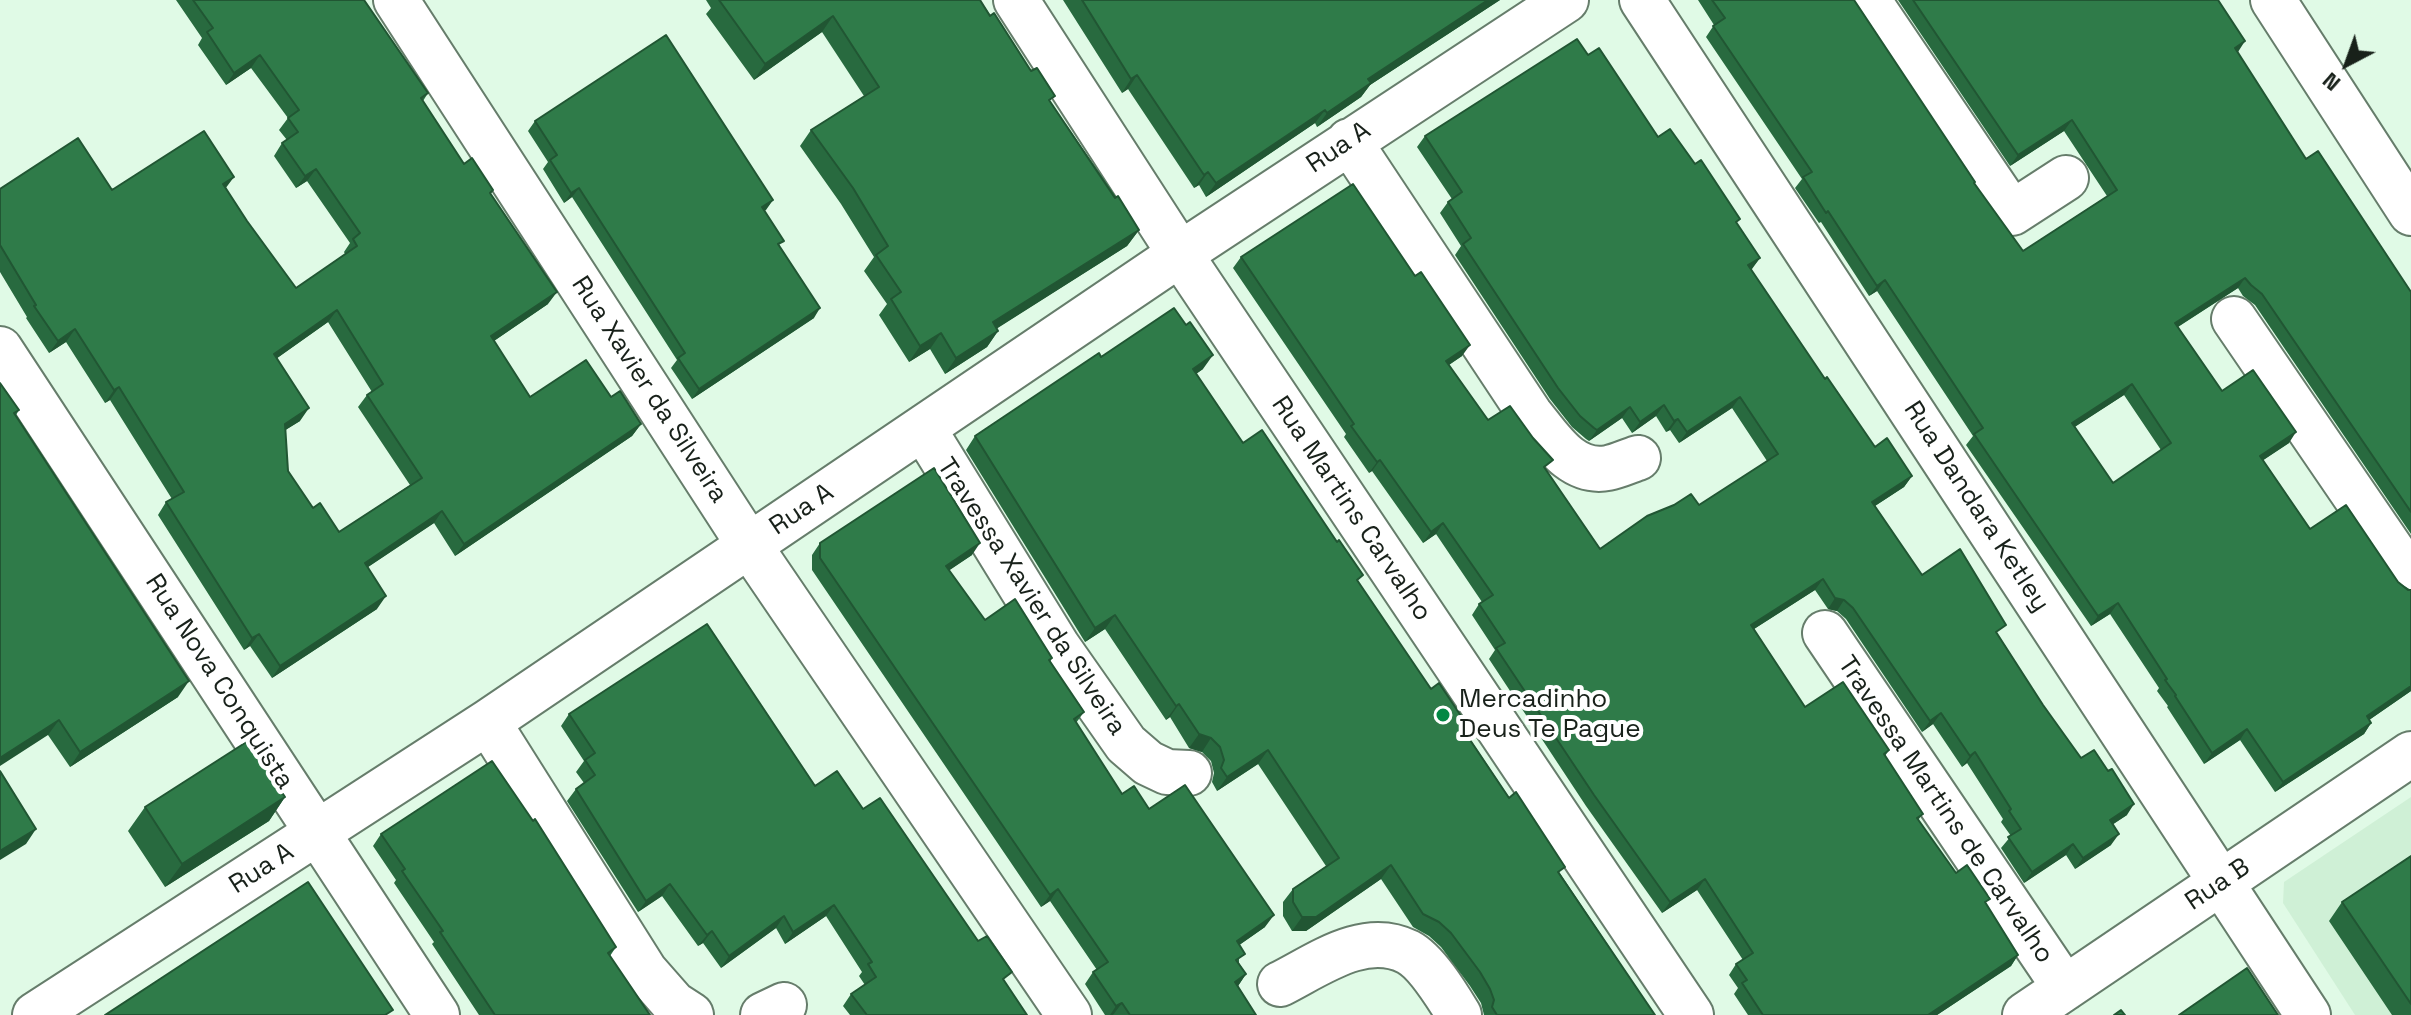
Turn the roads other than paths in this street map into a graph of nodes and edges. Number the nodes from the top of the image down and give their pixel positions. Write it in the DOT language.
graph roads {
  1 [pos="396,0"];
  2 [pos="1016,0"];
  3 [pos="1566,0"];
  4 [pos="1642,0"];
  5 [pos="1868,0"];
  6 [pos="2273,0"];
  7 [pos="1349,141"];
  8 [pos="2066,178"];
  9 [pos="2411,213"];
  10 [pos="1180,254"];
  11 [pos="2234,319"];
  12 [pos="0,349"];
  13 [pos="923,428"];
  14 [pos="1638,458"];
  15 [pos="749,545"];
  16 [pos="2411,578"];
  17 [pos="1825,633"];
  18 [pos="488,722"];
  19 [pos="2411,754"];
  20 [pos="1189,773"];
  21 [pos="318,833"];
  22 [pos="2223,881"];
  23 [pos="1280,984"];
  24 [pos="2065,988"];
  25 [pos="1452,1004"];
  26 [pos="42,1013"];
  27 [pos="437,1015"];
  28 [pos="691,1015"];
  29 [pos="1069,1015"];
  30 [pos="1691,1015"];
  31 [pos="2025,1015"];
  32 [pos="2308,1015"];
  1 -- 15 [label="street, Rua Xavier da Silveira"];
  2 -- 10 [label="street, Rua Martins Carvalho"];
  3 -- 7 [label="street, Rua A"];
  4 -- 22 [label="street, Rua Dandara Ketley"];
  5 -- 8 [label="street"];
  6 -- 9 [label="street"];
  7 -- 10 [label="street, Rua A"];
  7 -- 14 [label="street"];
  10 -- 13 [label="street, Rua A"];
  10 -- 30 [label="street, Rua Martins Carvalho"];
  11 -- 16 [label="street"];
  12 -- 21 [label="street, Rua Nova Conquista"];
  13 -- 15 [label="street, Rua A"];
  13 -- 20 [label="street, Travessa Xavier da Silveira"];
  15 -- 18 [label="street, Rua A"];
  15 -- 29 [label="street, Rua Xavier da Silveira"];
  17 -- 24 [label="street, Travessa Martins de Carvalho"];
  18 -- 21 [label="street, Rua A"];
  18 -- 28 [label="street"];
  19 -- 22 [label="street, Rua B"];
  21 -- 26 [label="street, Rua A"];
  21 -- 27 [label="street, Rua Nova Conquista"];
  22 -- 24 [label="street, Rua B"];
  22 -- 32 [label="street, Rua Dandara Ketley"];
  23 -- 25 [label="street"];
  24 -- 31 [label="street, Rua B"];
}
